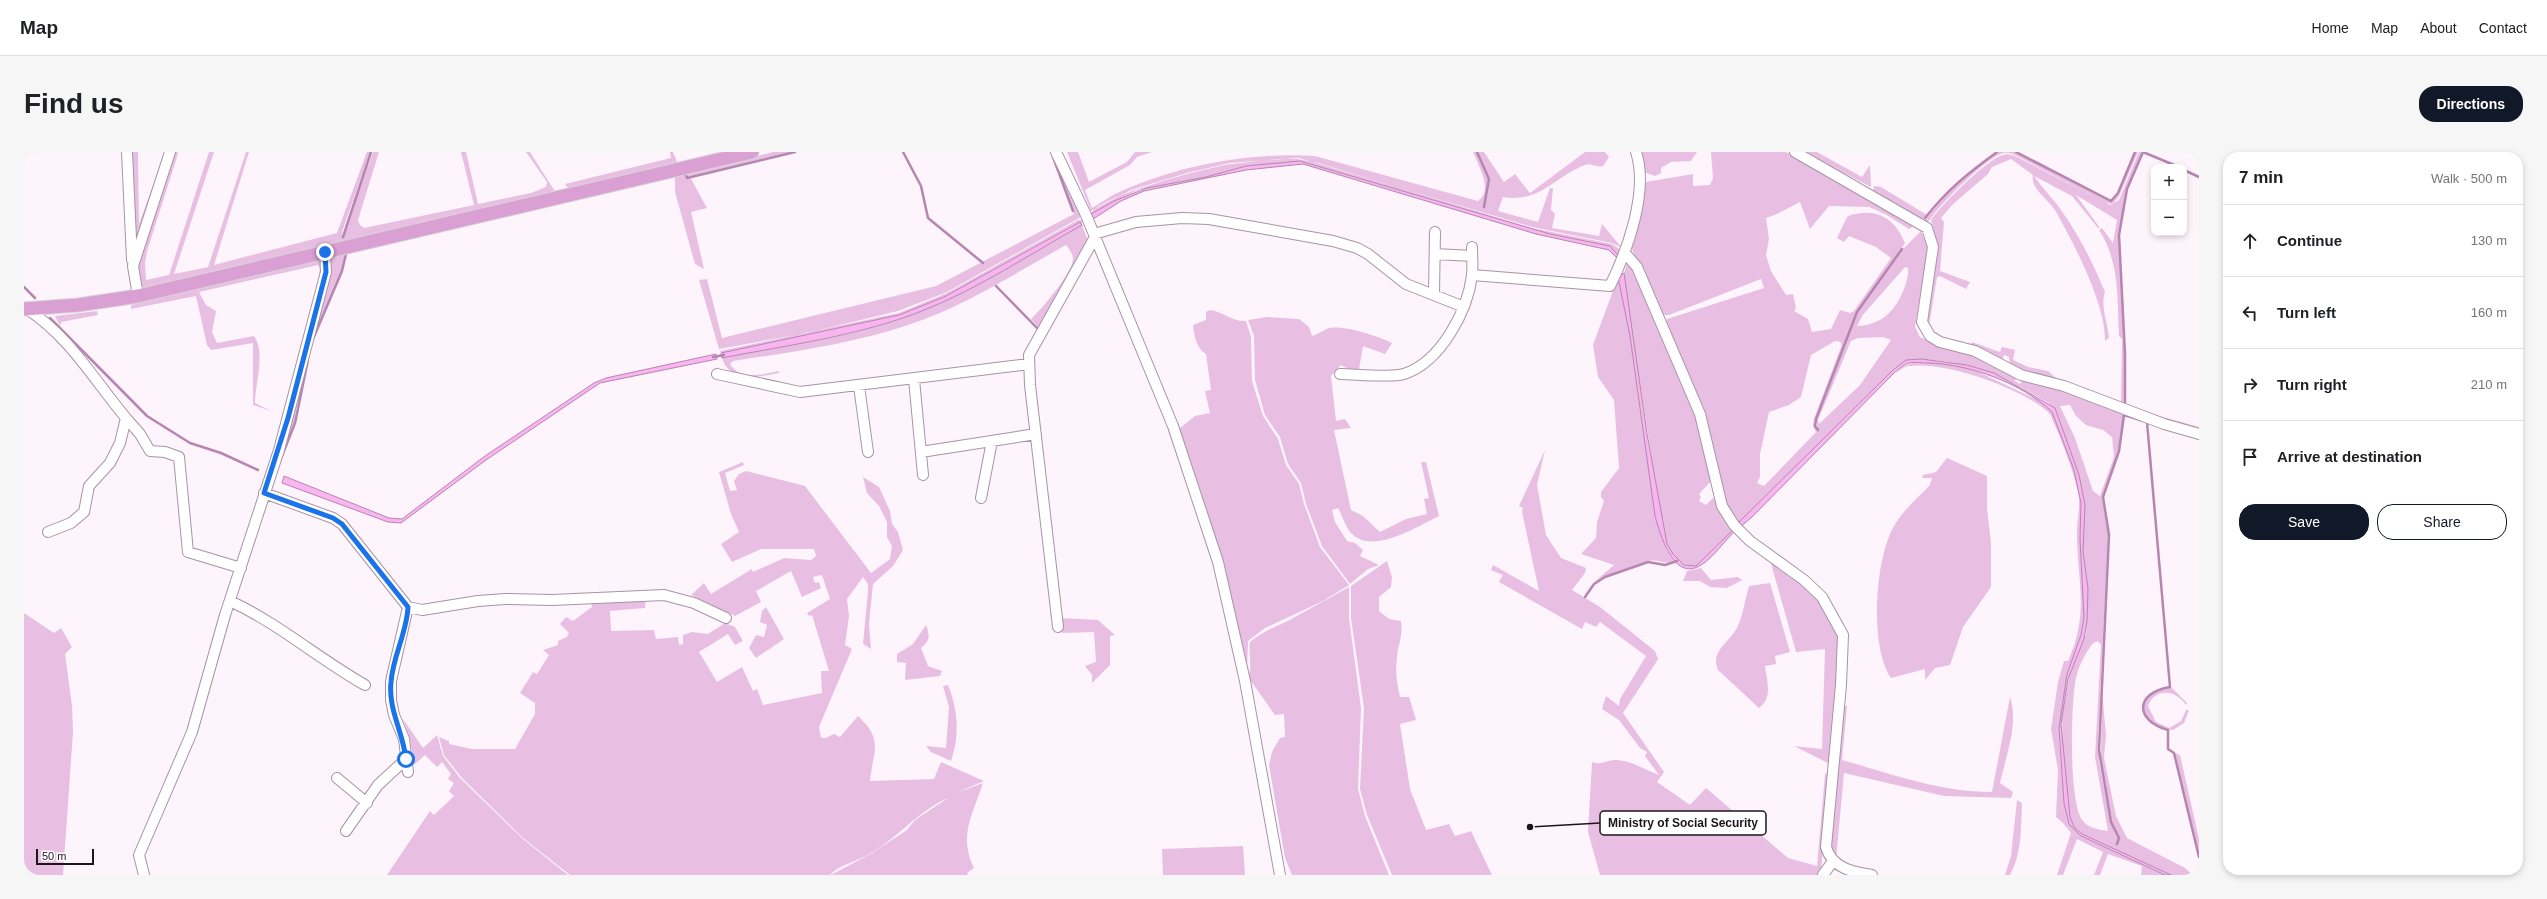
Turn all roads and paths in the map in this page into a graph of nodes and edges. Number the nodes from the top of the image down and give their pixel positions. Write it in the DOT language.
graph roads {
  1 [pos="127,152"];
  2 [pos="170,152"];
  3 [pos="752,152"];
  4 [pos="1056,152"];
  5 [pos="1636,152"];
  6 [pos="1795,152"];
  7 [pos="1435,232"];
  8 [pos="1094,236"];
  9 [pos="325,252"];
  10 [pos="1625,253"];
  11 [pos="1434,254"];
  12 [pos="132,266"];
  13 [pos="1472,275"];
  14 [pos="1434,294"];
  15 [pos="138,296"];
  16 [pos="1464,307"];
  17 [pos="26,309"];
  18 [pos="1029,364"];
  19 [pos="717,374"];
  20 [pos="1340,374"];
  21 [pos="914,379"];
  22 [pos="859,386"];
  23 [pos="126,418"];
  24 [pos="1036,434"];
  25 [pos="2199,434"];
  26 [pos="992,441"];
  27 [pos="868,452"];
  28 [pos="921,452"];
  29 [pos="923,475"];
  30 [pos="264,493"];
  31 [pos="981,498"];
  32 [pos="48,532"];
  33 [pos="241,568"];
  34 [pos="230,601"];
  35 [pos="408,607"];
  36 [pos="726,618"];
  37 [pos="1058,627"];
  38 [pos="365,685"];
  39 [pos="406,759"];
  40 [pos="408,772"];
  41 [pos="337,778"];
  42 [pos="367,803"];
  43 [pos="346,831"];
  44 [pos="1833,861"];
  45 [pos="144,875"];
  46 [pos="1280,875"];
  47 [pos="1823,875"];
  48 [pos="1872,875"];
  1 -- 12 [label="street"];
  2 -- 12 [label="street"];
  3 -- 9 [label="main road"];
  4 -- 8 [label="street"];
  5 -- 10 [label="street"];
  6 -- 25 [label="street"];
  7 -- 11 [label="street"];
  8 -- 14 [label="street"];
  8 -- 18 [label="street"];
  8 -- 46 [label="street"];
  9 -- 15 [label="main road"];
  9 -- 30 [label="street"];
  10 -- 13 [label="street"];
  10 -- 44 [label="street"];
  11 -- 13 [label="street"];
  11 -- 14 [label="street"];
  12 -- 15 [label="street"];
  13 -- 16 [label="street"];
  14 -- 16 [label="street"];
  15 -- 17 [label="main road"];
  16 -- 20 [label="street"];
  17 -- 23 [label="street"];
  18 -- 21 [label="street"];
  18 -- 24 [label="street"];
  19 -- 22 [label="street"];
  21 -- 22 [label="street"];
  21 -- 28 [label="street"];
  22 -- 27 [label="street"];
  23 -- 32 [label="street"];
  23 -- 33 [label="street"];
  24 -- 26 [label="street"];
  24 -- 37 [label="street"];
  26 -- 28 [label="street"];
  26 -- 31 [label="street"];
  28 -- 29 [label="street"];
  30 -- 33 [label="street"];
  30 -- 35 [label="street"];
  33 -- 34 [label="street"];
  34 -- 38 [label="street"];
  34 -- 45 [label="street"];
  35 -- 36 [label="street"];
  35 -- 39 [label="street"];
  39 -- 40 [label="street"];
  39 -- 42 [label="street"];
  41 -- 42 [label="street"];
  42 -- 43 [label="street"];
  44 -- 47 [label="street"];
  44 -- 48 [label="street"];
}
